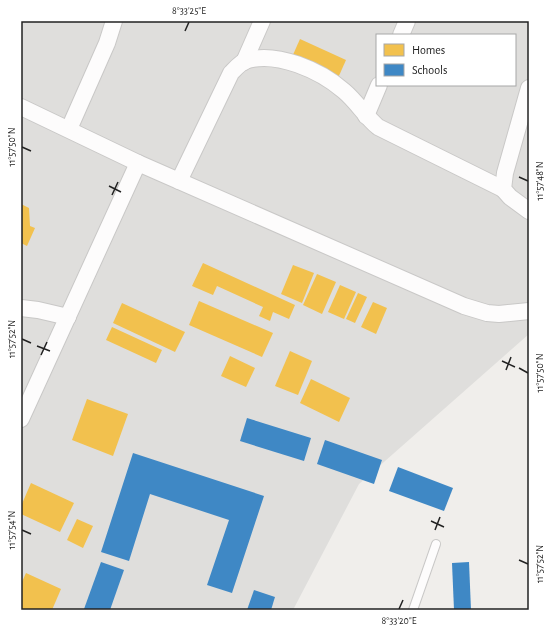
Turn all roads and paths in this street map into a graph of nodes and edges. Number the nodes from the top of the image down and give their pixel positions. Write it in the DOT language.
graph roads {
  1 [pos="113,21"];
  2 [pos="262,21"];
  3 [pos="407,21"];
  4 [pos="401,34"];
  5 [pos="244,62"];
  6 [pos="380,86"];
  7 [pos="529,88"];
  8 [pos="21,107"];
  9 [pos="366,116"];
  10 [pos="69,129"];
  11 [pos="138,163"];
  12 [pos="179,181"];
  13 [pos="503,189"];
  14 [pos="529,211"];
  15 [pos="21,308"];
  16 [pos="529,311"];
  17 [pos="68,317"];
  18 [pos="21,419"];
  19 [pos="436,544"];
  20 [pos="413,610"];
  1 -- 10 [label="street"];
  2 -- 5 [label="street"];
  3 -- 4 [label="street"];
  5 -- 9 [label="street"];
  5 -- 12 [label="street"];
  6 -- 9 [label="street"];
  7 -- 13 [label="street"];
  8 -- 10 [label="street"];
  9 -- 13 [label="street"];
  10 -- 11 [label="street"];
  11 -- 12 [label="street"];
  11 -- 17 [label="street"];
  12 -- 16 [label="street"];
  13 -- 14 [label="street"];
  15 -- 17 [label="street"];
  17 -- 18 [label="street"];
  19 -- 20 [label="lane"];
}
